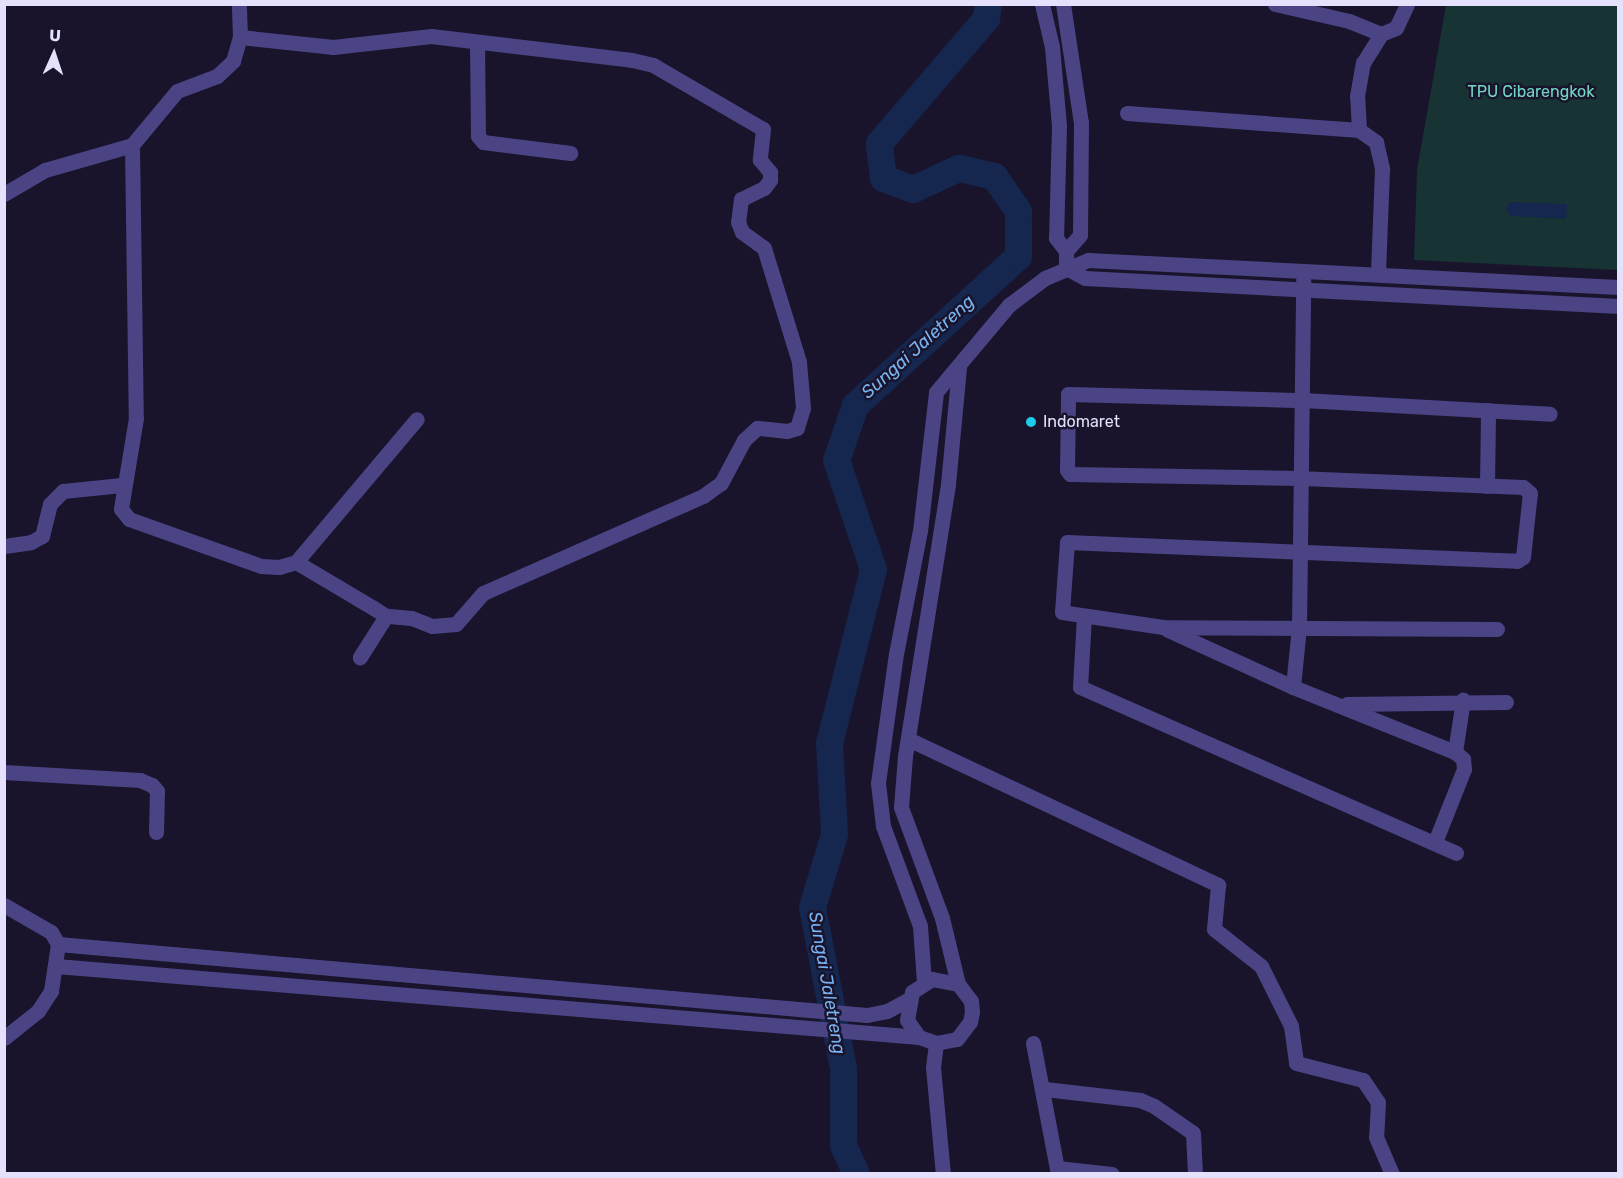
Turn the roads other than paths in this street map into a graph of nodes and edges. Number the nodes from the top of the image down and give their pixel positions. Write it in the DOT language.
graph roads {
  1 [pos="239,4"];
  2 [pos="1042,4"];
  3 [pos="1063,4"];
  4 [pos="1275,4"];
  5 [pos="1407,4"];
  6 [pos="1381,34"];
  7 [pos="240,37"];
  8 [pos="477,42"];
  9 [pos="1127,113"];
  10 [pos="1081,123"];
  11 [pos="1059,126"];
  12 [pos="1359,130"];
  13 [pos="132,145"];
  14 [pos="570,153"];
  15 [pos="4,194"];
  16 [pos="1066,251"];
  17 [pos="1066,268"];
  18 [pos="1304,270"];
  19 [pos="1378,273"];
  20 [pos="1471,279"];
  21 [pos="1618,287"];
  22 [pos="1303,288"];
  23 [pos="1470,297"];
  24 [pos="1618,306"];
  25 [pos="959,368"];
  26 [pos="1303,400"];
  27 [pos="1488,410"];
  28 [pos="1550,414"];
  29 [pos="417,419"];
  30 [pos="1302,478"];
  31 [pos="924,483"];
  32 [pos="948,484"];
  33 [pos="122,485"];
  34 [pos="1487,486"];
  35 [pos="4,546"];
  36 [pos="1299,552"];
  37 [pos="296,562"];
  38 [pos="386,616"];
  39 [pos="1084,616"];
  40 [pos="1163,627"];
  41 [pos="1299,627"];
  42 [pos="1497,629"];
  43 [pos="360,657"];
  44 [pos="1293,687"];
  45 [pos="1463,700"];
  46 [pos="1506,702"];
  47 [pos="1342,704"];
  48 [pos="908,739"];
  49 [pos="1455,752"];
  50 [pos="4,772"];
  51 [pos="156,832"];
  52 [pos="1435,842"];
  53 [pos="1455,853"];
  54 [pos="4,905"];
  55 [pos="58,944"];
  56 [pos="56,966"];
  57 [pos="924,982"];
  58 [pos="958,984"];
  59 [pos="908,1000"];
  60 [pos="919,1037"];
  61 [pos="4,1038"];
  62 [pos="1033,1043"];
  63 [pos="936,1044"];
  64 [pos="1045,1089"];
  65 [pos="1057,1171"];
  66 [pos="943,1173"];
  67 [pos="1112,1173"];
  68 [pos="1195,1173"];
  69 [pos="1392,1173"];
  1 -- 7 [label="street"];
  2 -- 11 [label="street"];
  3 -- 10 [label="street"];
  4 -- 6 [label="street"];
  5 -- 6 [label="street"];
  6 -- 12 [label="street"];
  7 -- 8 [label="street"];
  7 -- 13 [label="street"];
  8 -- 14 [label="street"];
  8 -- 38 [label="street"];
  9 -- 12 [label="street"];
  10 -- 11 [label="street"];
  10 -- 16 [label="street"];
  11 -- 16 [label="street"];
  12 -- 19 [label="street"];
  13 -- 15 [label="street"];
  13 -- 33 [label="street"];
  16 -- 17 [label="street"];
  17 -- 18 [label="street"];
  17 -- 22 [label="street"];
  17 -- 25 [label="street"];
  18 -- 19 [label="street"];
  18 -- 22 [label="street"];
  19 -- 20 [label="street"];
  20 -- 21 [label="street"];
  20 -- 23 [label="street"];
  22 -- 23 [label="street"];
  22 -- 26 [label="street"];
  23 -- 24 [label="street"];
  25 -- 31 [label="street"];
  25 -- 32 [label="street"];
  26 -- 27 [label="street"];
  26 -- 30 [label="street"];
  26 -- 30 [label="street"];
  27 -- 28 [label="street"];
  27 -- 34 [label="street"];
  29 -- 37 [label="street"];
  30 -- 34 [label="street"];
  30 -- 36 [label="street"];
  31 -- 32 [label="street"];
  31 -- 57 [label="street"];
  32 -- 48 [label="street"];
  33 -- 35 [label="street"];
  33 -- 37 [label="street"];
  34 -- 36 [label="street"];
  36 -- 39 [label="street"];
  36 -- 41 [label="street"];
  37 -- 38 [label="street"];
  38 -- 43 [label="street"];
  39 -- 40 [label="street"];
  39 -- 52 [label="street"];
  40 -- 41 [label="street"];
  40 -- 44 [label="street"];
  41 -- 42 [label="street"];
  41 -- 44 [label="street"];
  44 -- 47 [label="street"];
  45 -- 46 [label="street"];
  45 -- 47 [label="street"];
  45 -- 49 [label="street"];
  47 -- 49 [label="street"];
  48 -- 58 [label="street"];
  48 -- 69 [label="street"];
  49 -- 52 [label="street"];
  50 -- 51 [label="street"];
  52 -- 53 [label="street"];
  54 -- 55 [label="street"];
  55 -- 56 [label="street"];
  55 -- 59 [label="street"];
  56 -- 60 [label="street"];
  56 -- 61 [label="street"];
  57 -- 58 [label="street"];
  57 -- 59 [label="street"];
  58 -- 63 [label="street"];
  59 -- 60 [label="street"];
  60 -- 63 [label="street"];
  62 -- 64 [label="street"];
  63 -- 66 [label="street"];
  64 -- 65 [label="street"];
  64 -- 68 [label="street"];
  65 -- 67 [label="street"];
}
